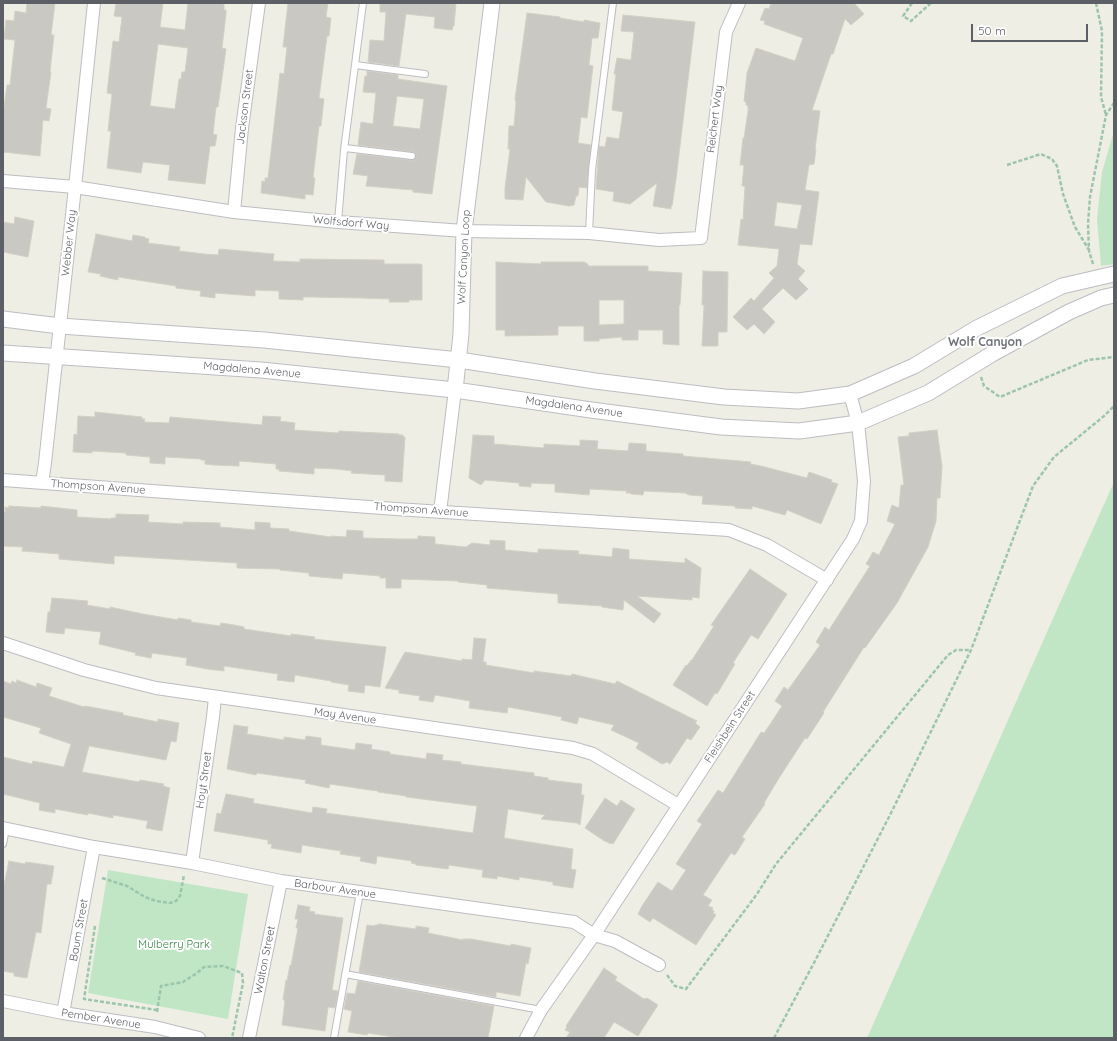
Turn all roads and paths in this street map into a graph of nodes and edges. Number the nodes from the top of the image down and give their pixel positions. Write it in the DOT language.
graph roads {
  1 [pos="94,3"];
  2 [pos="259,3"];
  3 [pos="363,3"];
  4 [pos="492,3"];
  5 [pos="613,3"];
  6 [pos="739,3"];
  7 [pos="912,3"];
  8 [pos="931,3"];
  9 [pos="1096,3"];
  10 [pos="355,65"];
  11 [pos="425,74"];
  12 [pos="1114,103"];
  13 [pos="1106,116"];
  14 [pos="345,148"];
  15 [pos="412,156"];
  16 [pos="1007,165"];
  17 [pos="3,181"];
  18 [pos="75,187"];
  19 [pos="234,212"];
  20 [pos="338,222"];
  21 [pos="464,231"];
  22 [pos="589,233"];
  23 [pos="701,238"];
  24 [pos="1089,251"];
  25 [pos="1114,274"];
  26 [pos="1096,278"];
  27 [pos="1114,295"];
  28 [pos="3,319"];
  29 [pos="60,326"];
  30 [pos="3,353"];
  31 [pos="57,356"];
  32 [pos="1114,357"];
  33 [pos="459,360"];
  34 [pos="977,363"];
  35 [pos="455,390"];
  36 [pos="850,394"];
  37 [pos="1114,406"];
  38 [pos="858,423"];
  39 [pos="3,480"];
  40 [pos="42,483"];
  41 [pos="440,512"];
  42 [pos="827,580"];
  43 [pos="3,643"];
  44 [pos="971,650"];
  45 [pos="215,697"];
  46 [pos="678,805"];
  47 [pos="5,829"];
  48 [pos="3,844"];
  49 [pos="94,847"];
  50 [pos="189,862"];
  51 [pos="281,881"];
  52 [pos="101,886"];
  53 [pos="360,892"];
  54 [pos="95,923"];
  55 [pos="594,935"];
  56 [pos="659,964"];
  57 [pos="346,974"];
  58 [pos="3,1001"];
  59 [pos="157,1010"];
  60 [pos="542,1010"];
  61 [pos="64,1013"];
  62 [pos="155,1027"];
  63 [pos="199,1038"];
  64 [pos="232,1038"];
  65 [pos="249,1038"];
  66 [pos="334,1038"];
  67 [pos="526,1038"];
  68 [pos="774,1038"];
  1 -- 18 [label="street, Webber Way"];
  2 -- 19 [label="street, Jackson Street"];
  3 -- 10 [label="lane"];
  4 -- 21 [label="street, Wolf Canyon Loop"];
  5 -- 22 [label="lane"];
  6 -- 23 [label="street, Reichert Way"];
  7 -- 8 [label="path"];
  9 -- 13 [label="path"];
  10 -- 11 [label="lane"];
  10 -- 14 [label="lane"];
  12 -- 13 [label="path"];
  13 -- 24 [label="path"];
  14 -- 15 [label="lane"];
  14 -- 20 [label="lane"];
  16 -- 24 [label="path"];
  17 -- 18 [label="street, Wolfsdorf Way"];
  18 -- 19 [label="street, Wolfsdorf Way"];
  18 -- 29 [label="street, Webber Way"];
  19 -- 20 [label="street, Wolfsdorf Way"];
  20 -- 21 [label="street, Wolfsdorf Way"];
  21 -- 22 [label="street, Wolfsdorf Way"];
  21 -- 33 [label="street, Wolf Canyon Loop"];
  22 -- 23 [label="street, Wolfsdorf Way"];
  24 -- 26 [label="path"];
  25 -- 26 [label="street"];
  26 -- 36 [label="street"];
  27 -- 34 [label="street, Magdalena Avenue"];
  28 -- 29 [label="street"];
  29 -- 31 [label="street, Webber Way"];
  29 -- 33 [label="street"];
  30 -- 31 [label="street, Magdalena Avenue"];
  31 -- 35 [label="street, Magdalena Avenue"];
  31 -- 40 [label="street, Webber Way"];
  32 -- 34 [label="path"];
  33 -- 35 [label="street, Wolf Canyon Loop"];
  33 -- 36 [label="street"];
  34 -- 38 [label="street, Magdalena Avenue"];
  35 -- 38 [label="street, Magdalena Avenue"];
  35 -- 41 [label="street, Wolf Canyon Loop"];
  36 -- 38 [label="street, Fleishbein Street"];
  37 -- 44 [label="path"];
  38 -- 42 [label="street, Fleishbein Street"];
  39 -- 40 [label="street, Thompson Avenue"];
  40 -- 41 [label="street, Thompson Avenue"];
  41 -- 42 [label="street, Thompson Avenue"];
  42 -- 46 [label="street, Fleishbein Street"];
  43 -- 45 [label="street, May Avenue"];
  44 -- 56 [label="path"];
  44 -- 68 [label="path"];
  45 -- 46 [label="street, May Avenue"];
  45 -- 50 [label="street, Hoyt Street"];
  46 -- 55 [label="street, Fleishbein Street"];
  47 -- 48 [label="lane"];
  47 -- 49 [label="street, Barbour Avenue"];
  49 -- 50 [label="street, Barbour Avenue"];
  49 -- 61 [label="street, Baum Street"];
  50 -- 51 [label="street, Barbour Avenue"];
  50 -- 52 [label="path"];
  51 -- 53 [label="street, Barbour Avenue"];
  51 -- 65 [label="street, Walton Street"];
  53 -- 55 [label="street, Barbour Avenue"];
  53 -- 57 [label="lane"];
  54 -- 59 [label="path"];
  55 -- 56 [label="street, Barbour Avenue"];
  55 -- 60 [label="street, Fleishbein Street"];
  57 -- 60 [label="lane"];
  57 -- 66 [label="lane"];
  58 -- 61 [label="street, Pember Avenue"];
  59 -- 62 [label="path"];
  59 -- 64 [label="path"];
  60 -- 67 [label="street, Fleishbein Street"];
  61 -- 62 [label="street, Pember Avenue"];
  62 -- 63 [label="street, Pember Avenue"];
}
